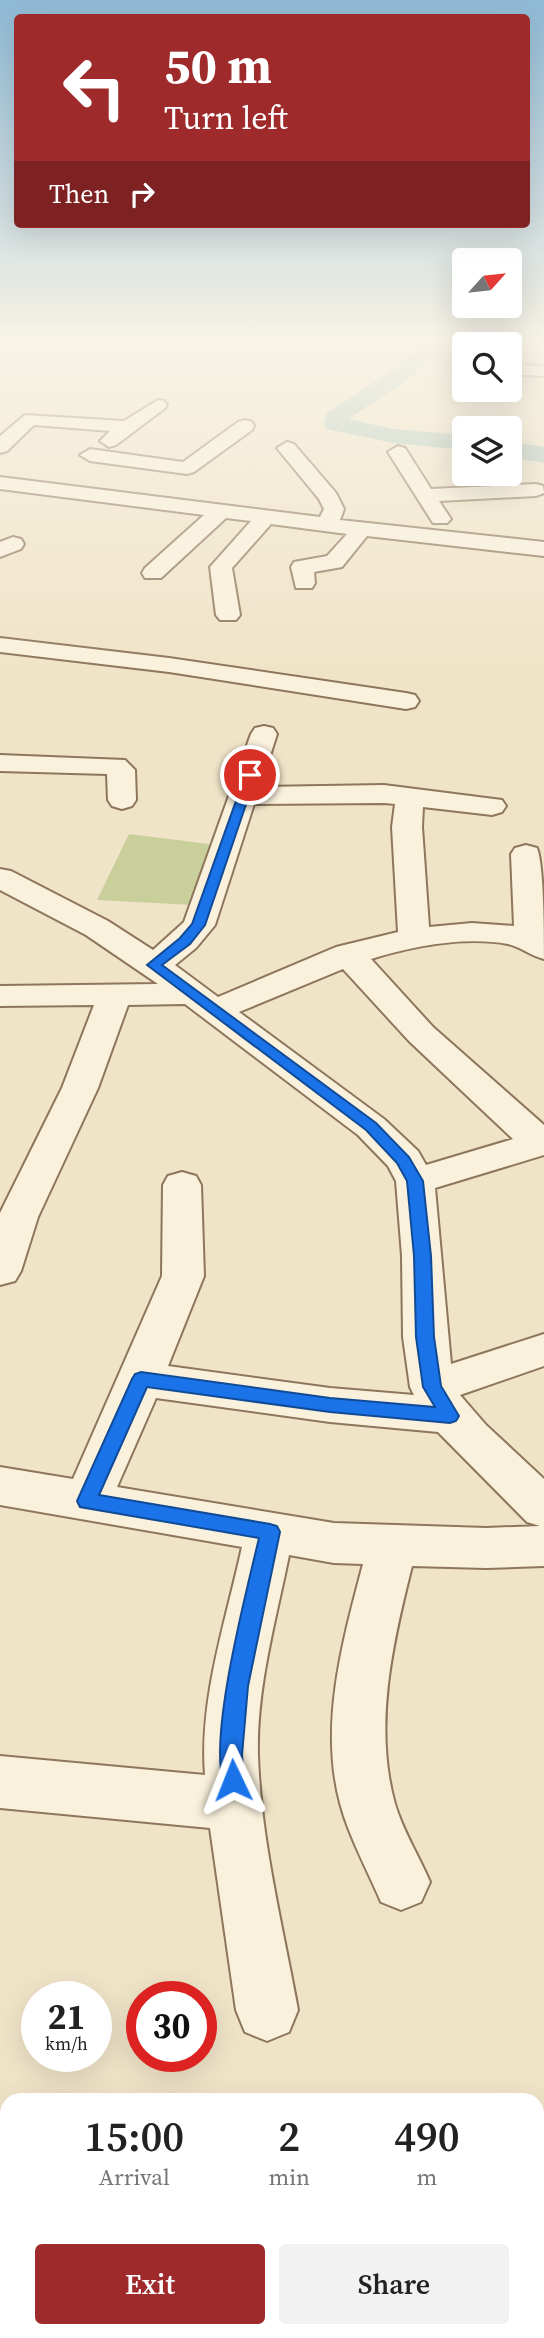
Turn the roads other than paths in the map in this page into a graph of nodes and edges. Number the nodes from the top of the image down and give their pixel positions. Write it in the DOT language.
graph roads {
  1 [pos="98,450"];
  2 [pos="211,450"];
  3 [pos="289,450"];
  4 [pos="398,452"];
  5 [pos="79,464"];
  6 [pos="0,483"];
  7 [pos="46,489"];
  8 [pos="536,490"];
  9 [pos="428,495"];
  10 [pos="222,510"];
  11 [pos="268,516"];
  12 [pos="328,524"];
  13 [pos="362,528"];
  14 [pos="432,538"];
  15 [pos="544,549"];
  16 [pos="153,573"];
  17 [pos="304,583"];
  18 [pos="228,615"];
  19 [pos="0,645"];
  20 [pos="406,702"];
  21 [pos="264,734"];
  22 [pos="0,763"];
  23 [pos="244,796"];
  24 [pos="410,796"];
  25 [pos="122,800"];
  26 [pos="492,806"];
  27 [pos="526,855"];
  28 [pos="4,883"];
  29 [pos="414,938"];
  30 [pos="537,944"];
  31 [pos="348,954"];
  32 [pos="154,965"];
  33 [pos="116,994"];
  34 [pos="0,996"];
  35 [pos="205,1002"];
  36 [pos="543,1143"];
  37 [pos="415,1181"];
  38 [pos="17,1182"];
  39 [pos="182,1185"];
  40 [pos="3,1256"];
  41 [pos="544,1350"];
  42 [pos="141,1379"];
  43 [pos="441,1401"];
  44 [pos="0,1486"];
  45 [pos="86,1501"];
  46 [pos="544,1508"];
  47 [pos="270,1532"];
  48 [pos="393,1545"];
  49 [pos="544,1546"];
  50 [pos="0,1782"];
  51 [pos="235,1804"];
  52 [pos="401,1882"];
  53 [pos="267,2010"];
  1 -- 5 [label="street"];
  2 -- 5 [label="street"];
  3 -- 12 [label="street"];
  4 -- 9 [label="street"];
  5 -- 7 [label="street"];
  6 -- 7 [label="street"];
  7 -- 10 [label="street"];
  8 -- 9 [label="street"];
  9 -- 14 [label="street"];
  10 -- 11 [label="street"];
  10 -- 16 [label="street"];
  11 -- 12 [label="street"];
  11 -- 18 [label="street"];
  12 -- 13 [label="street"];
  13 -- 14 [label="street"];
  13 -- 17 [label="street"];
  14 -- 15 [label="street"];
  19 -- 20 [label="street"];
  21 -- 23 [label="street"];
  22 -- 25 [label="street"];
  23 -- 24 [label="street"];
  23 -- 32 [label="street"];
  24 -- 26 [label="street"];
  24 -- 29 [label="street"];
  27 -- 30 [label="street"];
  28 -- 32 [label="street"];
  29 -- 30 [label="street"];
  29 -- 31 [label="street"];
  31 -- 35 [label="street"];
  31 -- 36 [label="street"];
  32 -- 35 [label="street"];
  33 -- 34 [label="street"];
  33 -- 35 [label="street"];
  33 -- 38 [label="street"];
  35 -- 37 [label="street"];
  36 -- 37 [label="street"];
  37 -- 43 [label="street"];
  38 -- 40 [label="street"];
  39 -- 42 [label="street"];
  41 -- 43 [label="street"];
  42 -- 43 [label="street"];
  42 -- 45 [label="street"];
  43 -- 46 [label="street"];
  44 -- 45 [label="street"];
  45 -- 47 [label="street"];
  47 -- 48 [label="street"];
  47 -- 51 [label="street"];
  48 -- 49 [label="street"];
  48 -- 52 [label="street"];
  50 -- 51 [label="street"];
  51 -- 53 [label="street"];
}
